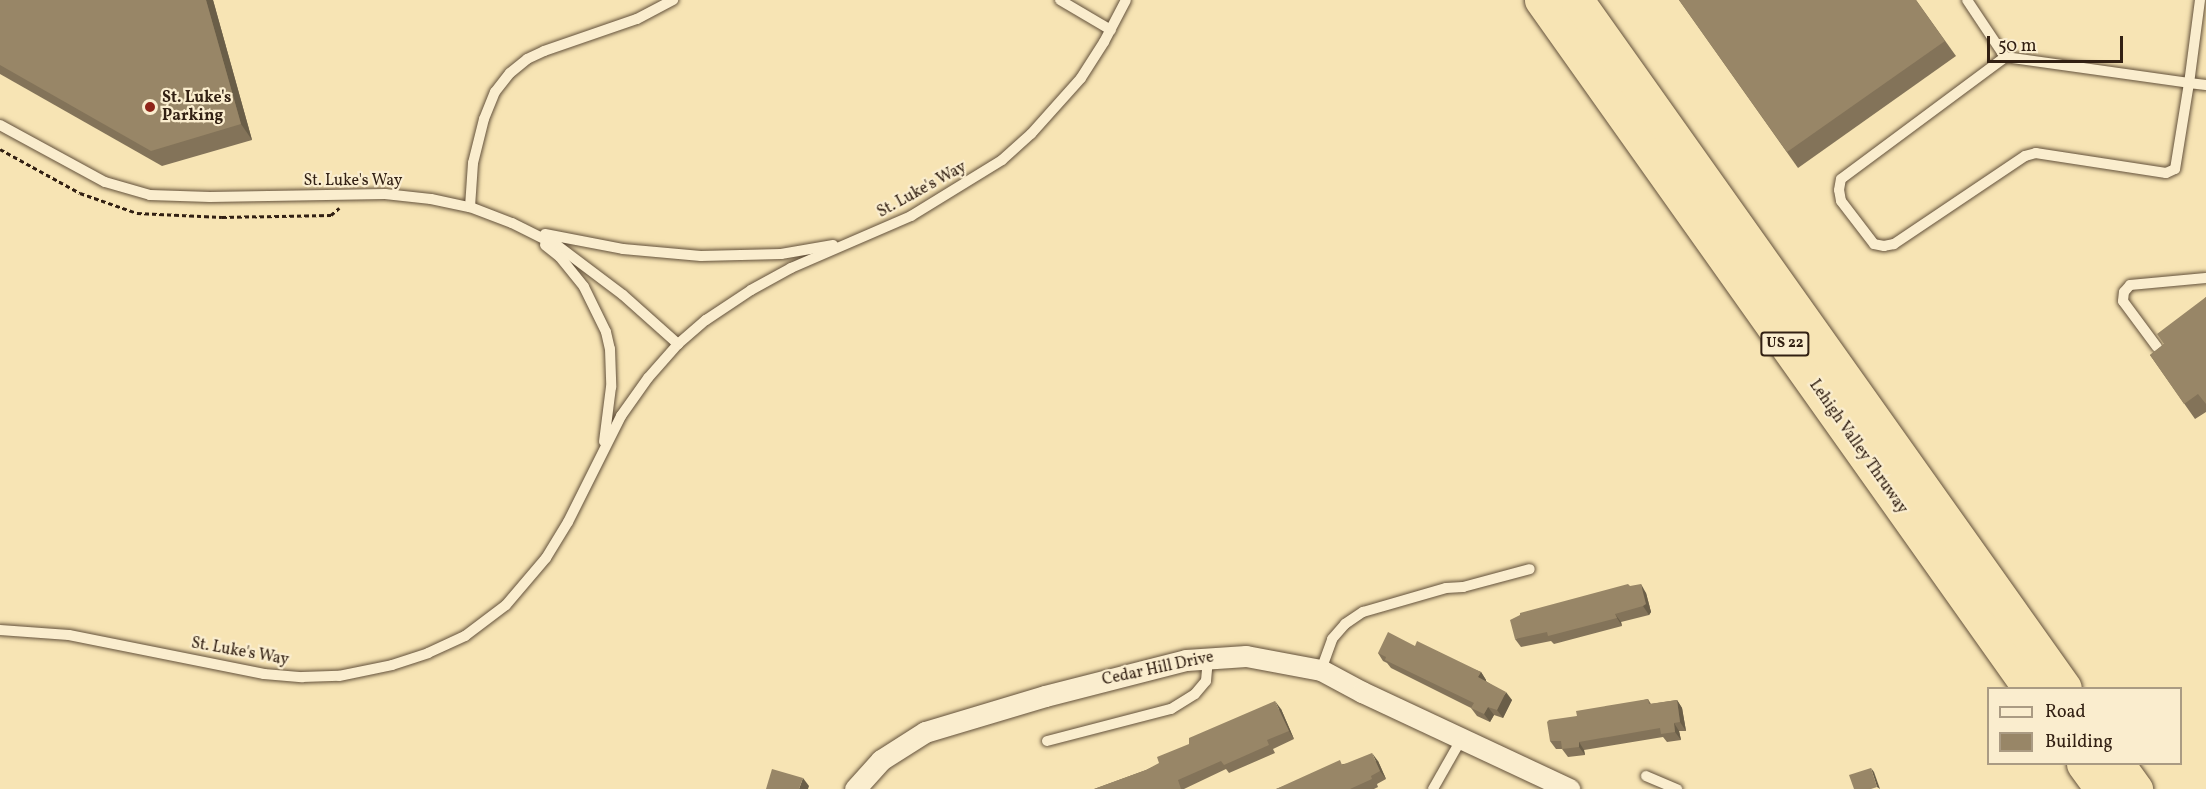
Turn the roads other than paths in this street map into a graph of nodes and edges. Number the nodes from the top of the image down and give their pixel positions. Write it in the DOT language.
graph roads {
  1 [pos="673,0"];
  2 [pos="1060,0"];
  3 [pos="1126,0"];
  4 [pos="1541,0"];
  5 [pos="1577,0"];
  6 [pos="1967,0"];
  7 [pos="2200,0"];
  8 [pos="1111,30"];
  9 [pos="2004,57"];
  10 [pos="2189,83"];
  11 [pos="2206,85"];
  12 [pos="0,125"];
  13 [pos="470,207"];
  14 [pos="512,223"];
  15 [pos="879,231"];
  16 [pos="2206,278"];
  17 [pos="678,344"];
  18 [pos="2157,347"];
  19 [pos="595,469"];
  20 [pos="1530,569"];
  21 [pos="0,630"];
  22 [pos="1208,657"];
  23 [pos="1321,670"];
  24 [pos="2028,687"];
  25 [pos="2064,687"];
  26 [pos="1462,738"];
  27 [pos="1047,741"];
  28 [pos="2083,765"];
  29 [pos="2119,765"];
  30 [pos="1646,776"];
  31 [pos="855,789"];
  32 [pos="1433,789"];
  33 [pos="1569,789"];
  34 [pos="1677,789"];
  35 [pos="2101,789"];
  36 [pos="2136,789"];
  1 -- 13 [label="lane"];
  2 -- 8 [label="lane"];
  3 -- 8 [label="lane, St. Luke's Way"];
  4 -- 24 [label="highway, Lehigh Valley Thruway / US 22"];
  5 -- 25 [label="highway, Lehigh Valley Thruway / US 22"];
  6 -- 9 [label="lane"];
  7 -- 10 [label="lane"];
  8 -- 15 [label="lane, St. Luke's Way"];
  9 -- 10 [label="lane"];
  9 -- 10 [label="lane"];
  10 -- 11 [label="lane"];
  12 -- 13 [label="lane, St. Luke's Way"];
  13 -- 14 [label="lane, St. Luke's Way"];
  14 -- 15 [label="lane"];
  14 -- 17 [label="lane, St. Luke's Way"];
  14 -- 19 [label="lane"];
  15 -- 17 [label="lane, St. Luke's Way"];
  16 -- 18 [label="lane"];
  17 -- 19 [label="lane, St. Luke's Way"];
  19 -- 21 [label="lane, St. Luke's Way"];
  20 -- 23 [label="lane"];
  22 -- 23 [label="street, Cedar Hill Drive"];
  22 -- 27 [label="lane"];
  22 -- 31 [label="street, Cedar Hill Drive"];
  23 -- 26 [label="street, Cedar Hill Drive"];
  26 -- 32 [label="lane"];
  26 -- 33 [label="street, Cedar Hill Drive"];
  28 -- 35 [label="highway"];
  29 -- 36 [label="highway"];
  30 -- 34 [label="lane"];
}
